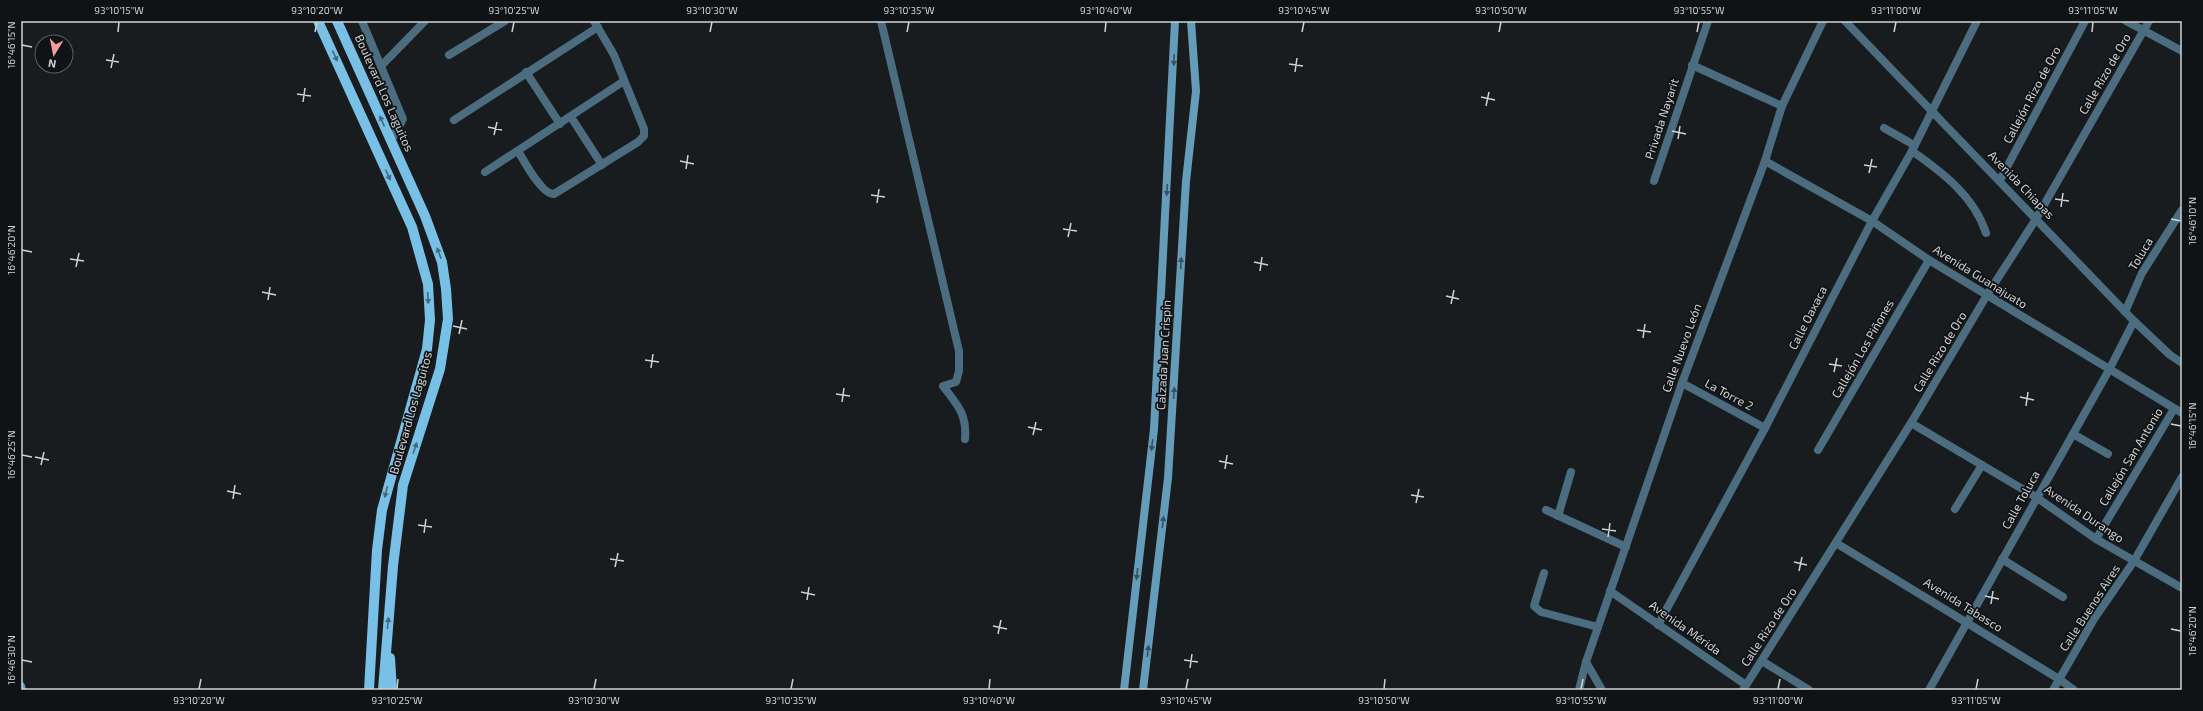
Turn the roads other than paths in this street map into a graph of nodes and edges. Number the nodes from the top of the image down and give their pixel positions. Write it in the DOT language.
graph roads {
  1 [pos="318,21"];
  2 [pos="337,21"];
  3 [pos="362,21"];
  4 [pos="425,21"];
  5 [pos="505,21"];
  6 [pos="881,21"];
  7 [pos="1175,21"];
  8 [pos="1191,21"];
  9 [pos="1708,21"];
  10 [pos="1823,21"];
  11 [pos="1845,21"];
  12 [pos="1976,21"];
  13 [pos="2085,21"];
  14 [pos="2126,21"];
  15 [pos="2149,21"];
  16 [pos="596,24"];
  17 [pos="2144,30"];
  18 [pos="344,37"];
  19 [pos="328,43"];
  20 [pos="2182,51"];
  21 [pos="449,55"];
  22 [pos="1692,65"];
  23 [pos="381,66"];
  24 [pos="526,72"];
  25 [pos="624,82"];
  26 [pos="1782,106"];
  27 [pos="1932,110"];
  28 [pos="571,117"];
  29 [pos="454,120"];
  30 [pos="560,124"];
  31 [pos="1884,128"];
  32 [pos="391,141"];
  33 [pos="1913,148"];
  34 [pos="518,151"];
  35 [pos="1765,160"];
  36 [pos="602,165"];
  37 [pos="485,172"];
  38 [pos="2000,180"];
  39 [pos="1654,181"];
  40 [pos="2182,210"];
  41 [pos="2036,219"];
  42 [pos="1872,221"];
  43 [pos="1986,233"];
  44 [pos="1929,260"];
  45 [pos="1987,295"];
  46 [pos="2125,312"];
  47 [pos="2134,321"];
  48 [pos="2182,363"];
  49 [pos="2109,370"];
  50 [pos="1682,383"];
  51 [pos="2174,409"];
  52 [pos="2182,413"];
  53 [pos="1911,423"];
  54 [pos="1765,428"];
  55 [pos="2073,434"];
  56 [pos="966,439"];
  57 [pos="1818,450"];
  58 [pos="2108,454"];
  59 [pos="1982,465"];
  60 [pos="1571,472"];
  61 [pos="2182,477"];
  62 [pos="2036,497"];
  63 [pos="1955,508"];
  64 [pos="1546,510"];
  65 [pos="1558,516"];
  66 [pos="2096,539"];
  67 [pos="1836,543"];
  68 [pos="1626,547"];
  69 [pos="2002,559"];
  70 [pos="2134,561"];
  71 [pos="1544,573"];
  72 [pos="2182,588"];
  73 [pos="1610,591"];
  74 [pos="2063,597"];
  75 [pos="1966,622"];
  76 [pos="1658,625"];
  77 [pos="1598,627"];
  78 [pos="371,646"];
  79 [pos="386,648"];
  80 [pos="1762,661"];
  81 [pos="1586,662"];
  82 [pos="2059,679"];
  83 [pos="21,686"];
  84 [pos="1744,687"];
  85 [pos="22,690"];
  86 [pos="363,690"];
  87 [pos="369,690"];
  88 [pos="383,690"];
  89 [pos="392,690"];
  90 [pos="1124,690"];
  91 [pos="1143,690"];
  92 [pos="1580,690"];
  93 [pos="1602,690"];
  94 [pos="1809,690"];
  95 [pos="1929,690"];
  96 [pos="2053,690"];
  97 [pos="2074,690"];
  1 -- 19 [label="main road, Boulevard Los Laguitos"];
  2 -- 18 [label="main road, Boulevard Los Laguitos"];
  3 -- 23 [label="street"];
  4 -- 23 [label="street"];
  5 -- 21 [label="street"];
  6 -- 56 [label="street"];
  7 -- 90 [label="main road, Calzada Juan Crispin, one-way"];
  91 -- 8 [label="main road, Calzada Juan Crispin, one-way"];
  9 -- 22 [label="street, Privada Nayarit"];
  10 -- 26 [label="street, Calle Nuevo León"];
  11 -- 27 [label="street, Avenida Chiapas"];
  12 -- 27 [label="street, Calle Oaxaca"];
  13 -- 38 [label="street, Callejón Rizo de Oro"];
  14 -- 17 [label="street"];
  15 -- 17 [label="street, Calle Rizo de Oro"];
  16 -- 24 [label="street"];
  16 -- 25 [label="street"];
  17 -- 20 [label="street"];
  17 -- 41 [label="street, Calle Rizo de Oro"];
  18 -- 19 [label="main road"];
  32 -- 18 [label="main road, Boulevard Los Laguitos, one-way"];
  19 -- 78 [label="main road, Boulevard Los Laguitos, one-way"];
  22 -- 26 [label="street"];
  22 -- 39 [label="street, Privada Nayarit"];
  23 -- 32 [label="street"];
  24 -- 29 [label="street"];
  24 -- 30 [label="street"];
  25 -- 28 [label="street"];
  25 -- 36 [label="street"];
  26 -- 35 [label="street, Calle Nuevo León"];
  27 -- 33 [label="street, Calle Oaxaca"];
  27 -- 38 [label="street, Avenida Chiapas"];
  28 -- 30 [label="street"];
  28 -- 36 [label="street"];
  30 -- 34 [label="street"];
  31 -- 33 [label="street"];
  79 -- 32 [label="main road, Boulevard Los Laguitos, one-way"];
  33 -- 42 [label="street, Calle Oaxaca"];
  33 -- 43 [label="street"];
  34 -- 36 [label="street"];
  34 -- 37 [label="street"];
  35 -- 42 [label="street, Avenida Guanajuato"];
  35 -- 50 [label="street, Calle Nuevo León"];
  38 -- 41 [label="street, Avenida Chiapas"];
  40 -- 46 [label="street, Toluca"];
  41 -- 45 [label="street, Calle Rizo de Oro"];
  41 -- 46 [label="street, Avenida Chiapas"];
  42 -- 44 [label="street, Avenida Guanajuato"];
  42 -- 54 [label="street, Calle Oaxaca"];
  44 -- 45 [label="street, Avenida Guanajuato"];
  44 -- 57 [label="street, Callejón Los Piñones"];
  45 -- 49 [label="street, Avenida Guanajuato"];
  45 -- 53 [label="street, Calle Rizo de Oro"];
  46 -- 47 [label="street, Avenida Chiapas"];
  47 -- 48 [label="street, Avenida Chiapas"];
  47 -- 49 [label="street, Calle Toluca"];
  49 -- 51 [label="street, Avenida Guanajuato"];
  49 -- 55 [label="street, Calle Toluca"];
  50 -- 54 [label="street, La Torre 2"];
  50 -- 68 [label="street, Calle Nuevo León"];
  51 -- 52 [label="street, Avenida Guanajuato"];
  51 -- 66 [label="street, Callejón San Antonio"];
  53 -- 59 [label="street, Avenida Durango"];
  53 -- 67 [label="street, Calle Rizo de Oro"];
  54 -- 76 [label="street, Calle Oaxaca"];
  55 -- 58 [label="street"];
  55 -- 62 [label="street, Calle Toluca"];
  59 -- 62 [label="street, Avenida Durango"];
  59 -- 63 [label="street"];
  60 -- 65 [label="street"];
  61 -- 70 [label="street, Calle Buenos Aires"];
  62 -- 66 [label="street, Avenida Durango"];
  62 -- 69 [label="street, Calle Toluca"];
  64 -- 65 [label="street"];
  65 -- 68 [label="street"];
  66 -- 70 [label="street, Avenida Durango"];
  67 -- 75 [label="street, Avenida Tabasco"];
  67 -- 80 [label="street, Calle Rizo de Oro"];
  68 -- 73 [label="street, Calle Nuevo León"];
  69 -- 74 [label="street"];
  69 -- 75 [label="street, Calle Toluca"];
  70 -- 72 [label="street, Avenida Durango"];
  70 -- 82 [label="street, Calle Buenos Aires"];
  71 -- 77 [label="street"];
  73 -- 76 [label="street, Avenida Mérida"];
  73 -- 77 [label="street, Calle Nuevo León"];
  75 -- 82 [label="street, Avenida Tabasco"];
  75 -- 95 [label="street, Calle Toluca"];
  76 -- 84 [label="street, Avenida Mérida"];
  77 -- 81 [label="street, Calle Nuevo León"];
  78 -- 86 [label="main road"];
  78 -- 87 [label="main road, Boulevard Los Laguitos"];
  79 -- 88 [label="main road, Boulevard Los Laguitos"];
  79 -- 89 [label="main road"];
  80 -- 84 [label="street, Calle Rizo de Oro"];
  80 -- 94 [label="street"];
  81 -- 92 [label="street, Calle Nuevo León"];
  81 -- 93 [label="street"];
  82 -- 96 [label="street, Calle Buenos Aires"];
  82 -- 97 [label="street, Avenida Tabasco"];
  83 -- 85 [label="main road"];
}
